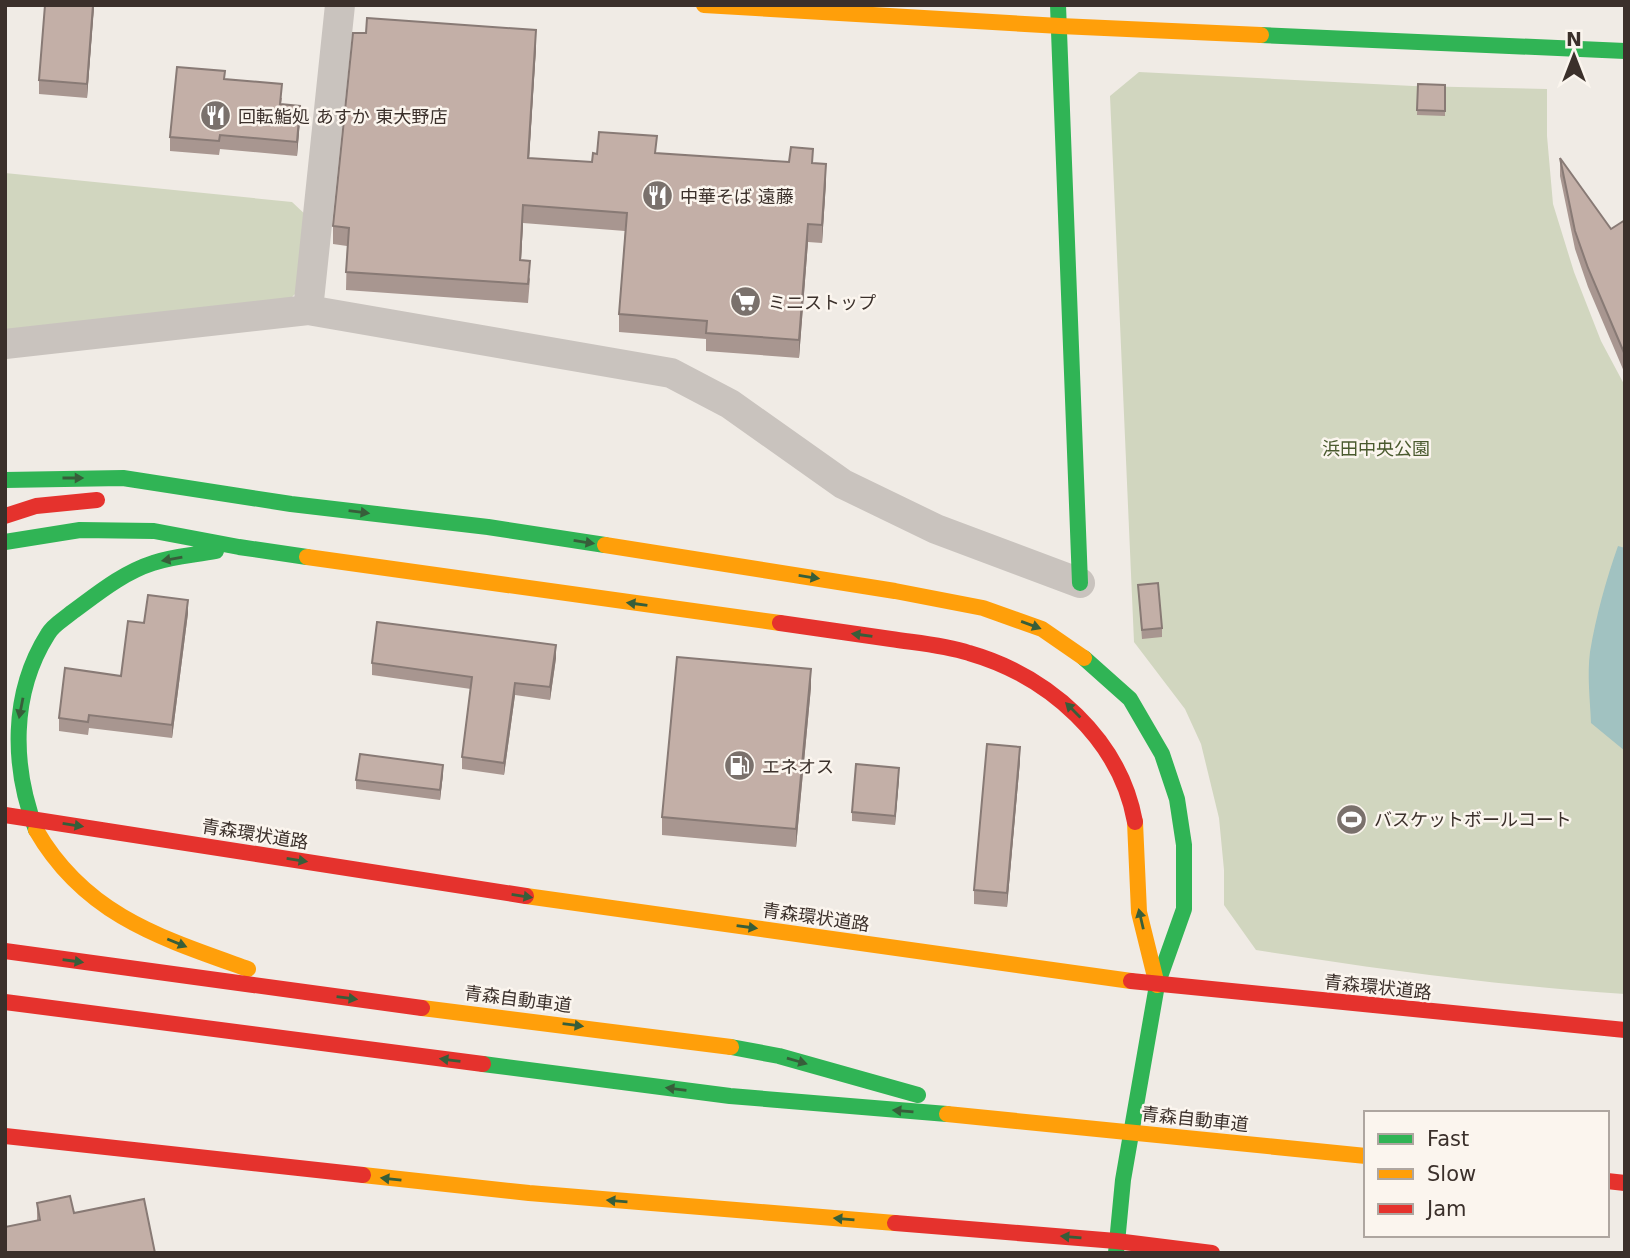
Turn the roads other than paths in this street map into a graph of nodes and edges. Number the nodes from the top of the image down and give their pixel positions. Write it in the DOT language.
graph roads {
  1 [pos="340,5"];
  2 [pos="705,5"];
  3 [pos="1058,5"];
  4 [pos="1059,26"];
  5 [pos="1625,51"];
  6 [pos="309,310"];
  7 [pos="5,344"];
  8 [pos="5,480"];
  9 [pos="116,500"];
  10 [pos="170,501"];
  11 [pos="291,504"];
  12 [pos="5,516"];
  13 [pos="5,542"];
  14 [pos="239,547"];
  15 [pos="1080,583"];
  16 [pos="5,815"];
  17 [pos="5,951"];
  18 [pos="1157,985"];
  19 [pos="317,995"];
  20 [pos="5,1002"];
  21 [pos="5,1016"];
  22 [pos="1625,1030"];
  23 [pos="295,1041"];
  24 [pos="1019,1120"];
  25 [pos="5,1136"];
  26 [pos="1364,1156"];
  27 [pos="1116,1247"];
  28 [pos="1212,1253"];
  1 -- 6 [label="street"];
  2 -- 4 [label="main road"];
  3 -- 4 [label="main road"];
  4 -- 5 [label="main road"];
  4 -- 15 [label="main road"];
  6 -- 7 [label="street"];
  6 -- 15 [label="street"];
  8 -- 11 [label="main road, one-way"];
  9 -- 12 [label="main road"];
  10 -- 11 [label="main road"];
  11 -- 18 [label="main road, one-way"];
  13 -- 14 [label="main road"];
  18 -- 14 [label="main road, one-way"];
  14 -- 19 [label="main road, one-way"];
  16 -- 18 [label="main road, 青森環状道路, one-way"];
  17 -- 19 [label="main road, 青森自動車道, one-way"];
  18 -- 22 [label="main road, 青森環状道路"];
  18 -- 27 [label="main road"];
  19 -- 24 [label="main road, 青森自動車道, one-way"];
  20 -- 23 [label="main road, 青森自動車道"];
  21 -- 23 [label="main road"];
  24 -- 23 [label="main road, 青森自動車道, one-way"];
  24 -- 26 [label="main road, 青森自動車道"];
  27 -- 25 [label="main road, one-way"];
  27 -- 28 [label="main road"];
}
